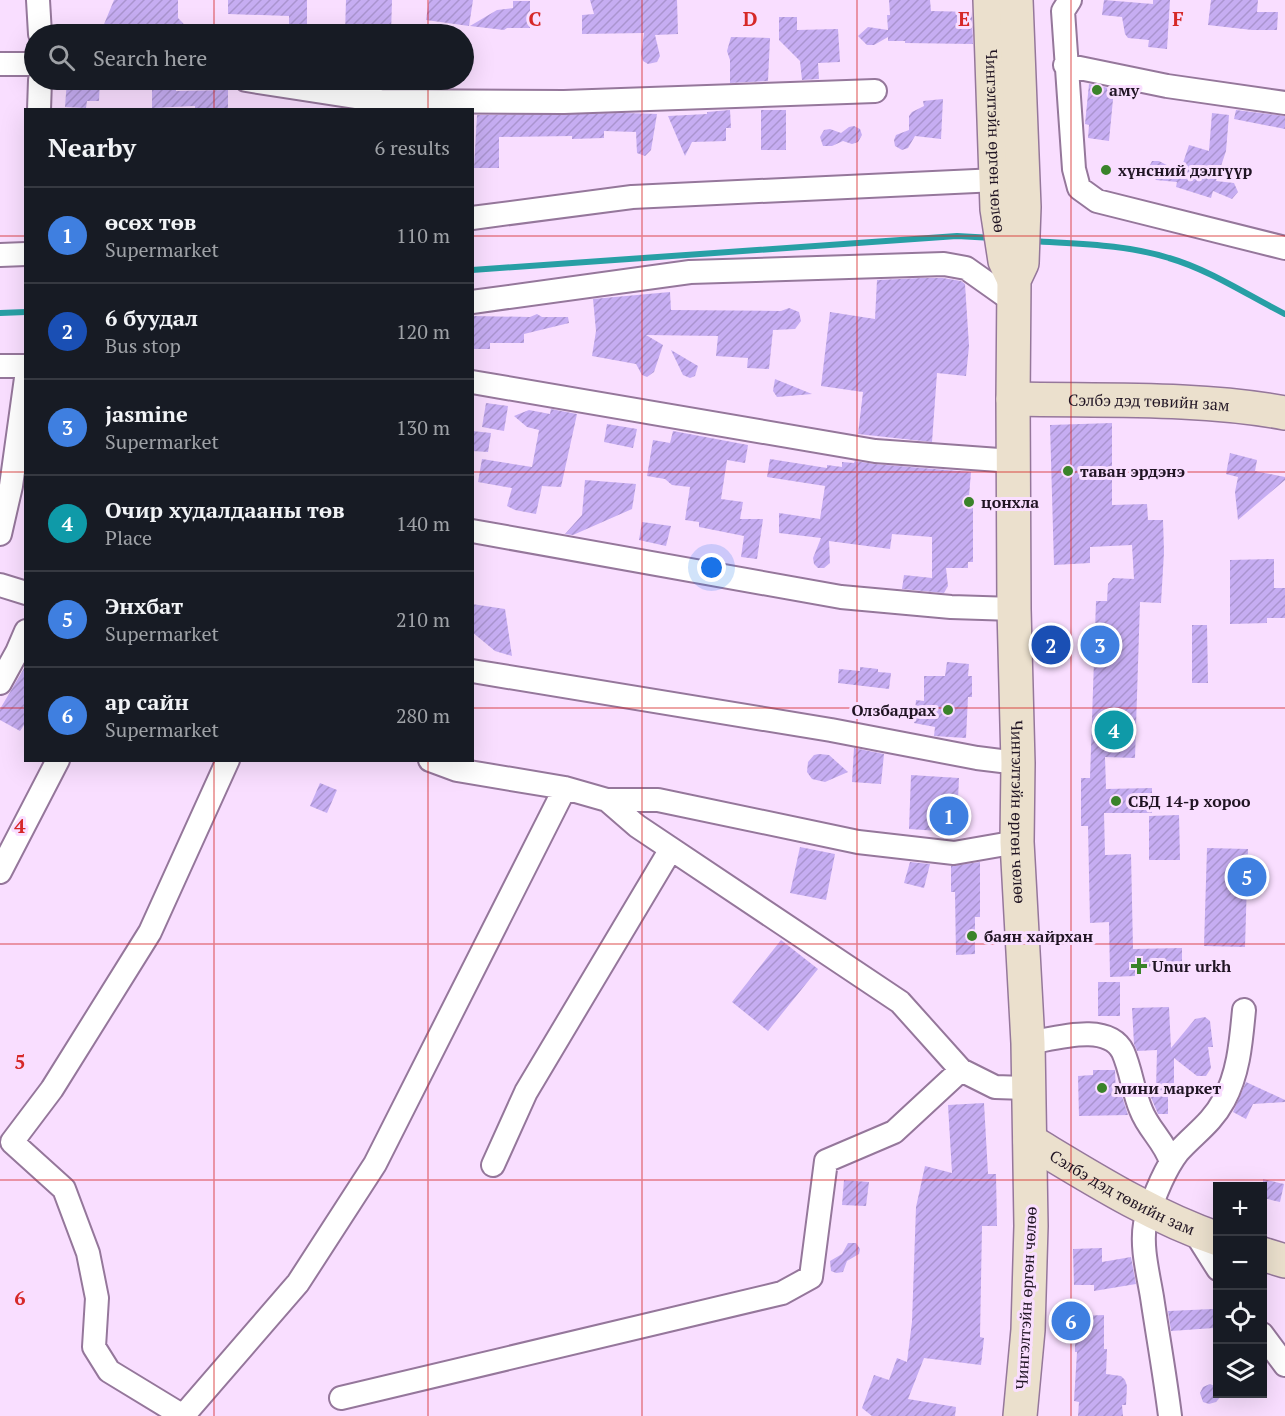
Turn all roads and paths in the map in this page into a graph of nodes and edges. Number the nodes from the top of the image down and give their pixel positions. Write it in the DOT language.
graph roads {
  1 [pos="38,0"];
  2 [pos="990,0"];
  3 [pos="1016,0"];
  4 [pos="1070,0"];
  5 [pos="39,24"];
  6 [pos="0,64"];
  7 [pos="24,64"];
  8 [pos="1065,65"];
  9 [pos="40,90"];
  10 [pos="310,90"];
  11 [pos="875,91"];
  12 [pos="1285,103"];
  13 [pos="39,108"];
  14 [pos="1006,199"];
  15 [pos="474,218"];
  16 [pos="1285,248"];
  17 [pos="24,254"];
  18 [pos="0,255"];
  19 [pos="1014,276"];
  20 [pos="474,302"];
  21 [pos="0,366"];
  22 [pos="24,366"];
  23 [pos="474,382"];
  24 [pos="24,393"];
  25 [pos="1013,399"];
  26 [pos="1285,414"];
  27 [pos="1013,460"];
  28 [pos="12,486"];
  29 [pos="474,531"];
  30 [pos="0,534"];
  31 [pos="0,585"];
  32 [pos="24,592"];
  33 [pos="1014,609"];
  34 [pos="24,636"];
  35 [pos="474,671"];
  36 [pos="0,683"];
  37 [pos="57,762"];
  38 [pos="227,762"];
  39 [pos="435,762"];
  40 [pos="1018,763"];
  41 [pos="565,788"];
  42 [pos="607,800"];
  43 [pos="1017,842"];
  44 [pos="671,849"];
  45 [pos="0,872"];
  46 [pos="1244,1010"];
  47 [pos="1028,1044"];
  48 [pos="961,1070"];
  49 [pos="1029,1088"];
  50 [pos="1030,1140"];
  51 [pos="6,1143"];
  52 [pos="1171,1162"];
  53 [pos="493,1165"];
  54 [pos="1150,1209"];
  55 [pos="1206,1235"];
  56 [pos="1213,1255"];
  57 [pos="1267,1255"];
  58 [pos="1285,1261"];
  59 [pos="1267,1340"];
  60 [pos="1285,1365"];
  61 [pos="341,1398"];
  62 [pos="183,1416"];
  63 [pos="1020,1416"];
  64 [pos="1170,1416"];
  1 -- 5 [label="street"];
  2 -- 14 [label="main road, Чингэлтэйн өргөн чөлөө"];
  3 -- 14 [label="main road, Чингэлтэйн өргөн чөлөө"];
  4 -- 8 [label="street"];
  6 -- 7 [label="street"];
  8 -- 12 [label="street"];
  8 -- 16 [label="street"];
  9 -- 13 [label="street"];
  10 -- 11 [label="street"];
  14 -- 15 [label="street"];
  14 -- 19 [label="main road, Чингэлтэйн өргөн чөлөө"];
  17 -- 18 [label="street"];
  19 -- 20 [label="street"];
  19 -- 25 [label="main road, Чингэлтэйн өргөн чөлөө"];
  21 -- 22 [label="street"];
  23 -- 27 [label="street"];
  24 -- 28 [label="street"];
  25 -- 26 [label="main road, Сэлбэ дэд төвийн зам"];
  25 -- 27 [label="main road, Чингэлтэйн өргөн чөлөө"];
  27 -- 33 [label="main road, Чингэлтэйн өргөн чөлөө"];
  28 -- 30 [label="street"];
  29 -- 33 [label="street"];
  31 -- 32 [label="street"];
  33 -- 40 [label="main road, Чингэлтэйн өргөн чөлөө"];
  34 -- 36 [label="street"];
  35 -- 40 [label="street"];
  37 -- 45 [label="street"];
  38 -- 51 [label="street"];
  39 -- 41 [label="street"];
  40 -- 43 [label="main road, Чингэлтэйн өргөн чөлөө"];
  41 -- 42 [label="street"];
  41 -- 62 [label="street"];
  42 -- 43 [label="street"];
  42 -- 44 [label="street"];
  43 -- 47 [label="main road, Чингэлтэйн өргөн чөлөө"];
  44 -- 48 [label="street"];
  44 -- 53 [label="street"];
  46 -- 52 [label="street"];
  47 -- 49 [label="main road, Чингэлтэйн өргөн чөлөө"];
  47 -- 52 [label="street"];
  48 -- 49 [label="street"];
  48 -- 61 [label="street"];
  49 -- 50 [label="main road, Чингэлтэйн өргөн чөлөө"];
  50 -- 54 [label="main road, Сэлбэ дэд төвийн зам"];
  50 -- 63 [label="main road, Чингэлтэйн өргөн чөлөө"];
  51 -- 62 [label="street"];
  52 -- 54 [label="street"];
  54 -- 55 [label="main road, Сэлбэ дэд төвийн зам"];
  54 -- 64 [label="street"];
  55 -- 56 [label="street"];
  57 -- 58 [label="main road"];
  59 -- 60 [label="street"];
}
